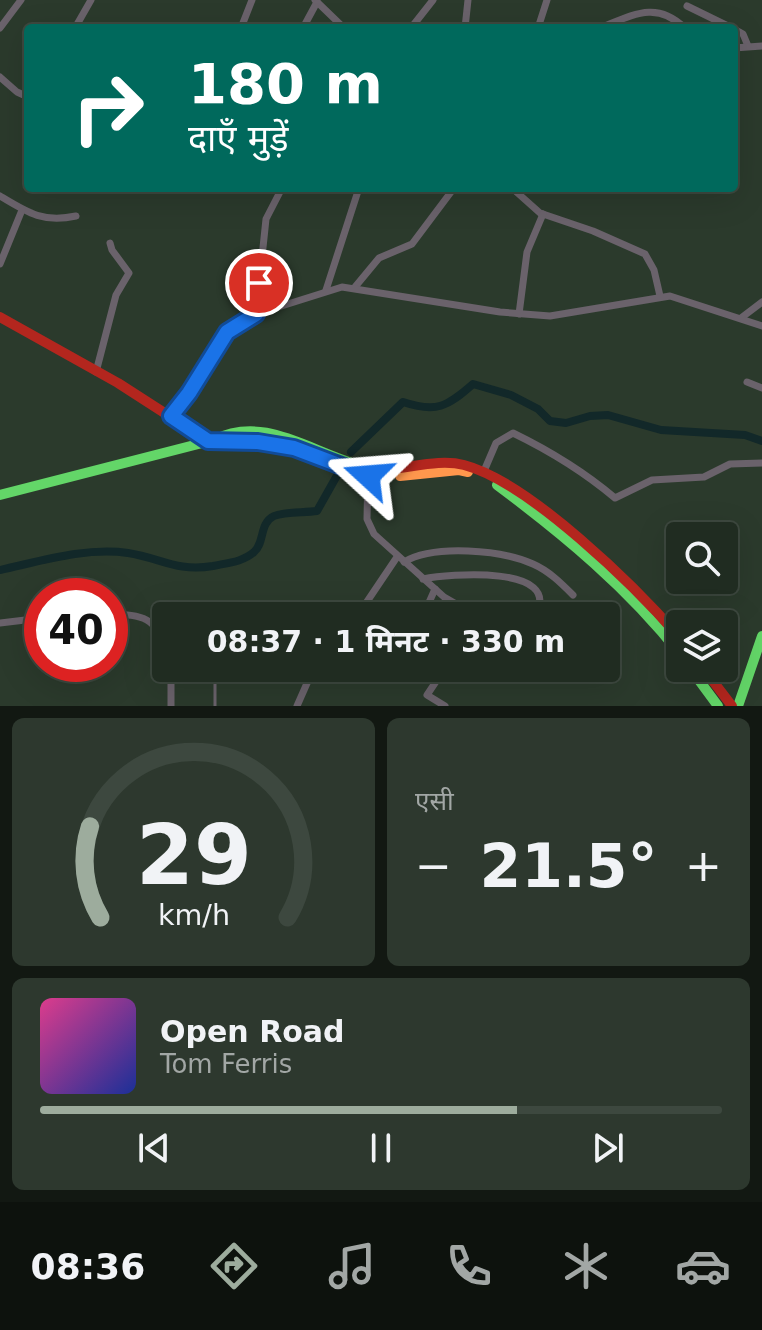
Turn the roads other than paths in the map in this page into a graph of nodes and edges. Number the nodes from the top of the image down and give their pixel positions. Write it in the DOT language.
graph roads {
  1 [pos="21,0"];
  2 [pos="91,0"];
  3 [pos="252,0"];
  4 [pos="433,0"];
  5 [pos="468,0"];
  6 [pos="547,0"];
  7 [pos="316,1"];
  8 [pos="687,6"];
  9 [pos="77,24"];
  10 [pos="243,24"];
  11 [pos="305,24"];
  12 [pos="340,24"];
  13 [pos="414,24"];
  14 [pos="465,24"];
  15 [pos="539,24"];
  16 [pos="609,24"];
  17 [pos="681,24"];
  18 [pos="725,24"];
  19 [pos="0,28"];
  20 [pos="738,31"];
  21 [pos="748,46"];
  22 [pos="762,46"];
  23 [pos="738,47"];
  24 [pos="0,77"];
  25 [pos="24,95"];
  26 [pos="280,192"];
  27 [pos="358,192"];
  28 [pos="451,192"];
  29 [pos="517,192"];
  30 [pos="0,196"];
  31 [pos="22,210"];
  32 [pos="543,214"];
  33 [pos="76,216"];
  34 [pos="110,243"];
  35 [pos="0,264"];
  36 [pos="355,287"];
  37 [pos="326,290"];
  38 [pos="660,296"];
  39 [pos="762,302"];
  40 [pos="256,314"];
  41 [pos="519,314"];
  42 [pos="0,317"];
  43 [pos="741,318"];
  44 [pos="762,326"];
  45 [pos="96,372"];
  46 [pos="747,382"];
  47 [pos="762,388"];
  48 [pos="171,416"];
  49 [pos="211,440"];
  50 [pos="762,463"];
  51 [pos="484,471"];
  52 [pos="368,472"];
  53 [pos="0,495"];
  54 [pos="400,560"];
  55 [pos="423,579"];
  56 [pos="435,589"];
  57 [pos="573,595"];
  58 [pos="368,602"];
  59 [pos="429,602"];
  60 [pos="453,602"];
  61 [pos="541,602"];
  62 [pos="128,614"];
  63 [pos="24,620"];
  64 [pos="152,622"];
  65 [pos="0,623"];
  66 [pos="666,623"];
  67 [pos="762,636"];
  68 [pos="666,637"];
  69 [pos="171,682"];
  70 [pos="215,682"];
  71 [pos="308,682"];
  72 [pos="436,682"];
  73 [pos="700,682"];
  74 [pos="714,682"];
  75 [pos="171,706"];
  76 [pos="215,706"];
  77 [pos="297,706"];
  78 [pos="445,706"];
  79 [pos="718,706"];
  80 [pos="732,706"];
  81 [pos="738,706"];
  1 -- 19 [label="street"];
  2 -- 9 [label="street"];
  3 -- 10 [label="street"];
  4 -- 13 [label="street"];
  5 -- 14 [label="street"];
  6 -- 15 [label="street"];
  7 -- 11 [label="street"];
  7 -- 12 [label="street"];
  8 -- 18 [label="street"];
  16 -- 17 [label="street"];
  20 -- 21 [label="street"];
  21 -- 22 [label="street"];
  21 -- 23 [label="street"];
  24 -- 25 [label="street"];
  26 -- 40 [label="street"];
  27 -- 37 [label="street"];
  28 -- 36 [label="street"];
  29 -- 32 [label="street"];
  30 -- 31 [label="street"];
  31 -- 33 [label="street"];
  31 -- 35 [label="street"];
  32 -- 38 [label="street"];
  32 -- 41 [label="street"];
  34 -- 45 [label="street"];
  36 -- 37 [label="street"];
  36 -- 41 [label="street"];
  37 -- 40 [label="street"];
  38 -- 41 [label="street"];
  38 -- 43 [label="street"];
  39 -- 43 [label="street"];
  40 -- 48 [label="street"];
  42 -- 45 [label="street"];
  43 -- 44 [label="street"];
  45 -- 48 [label="street"];
  46 -- 47 [label="street"];
  48 -- 49 [label="street"];
  49 -- 52 [label="street"];
  49 -- 53 [label="street"];
  50 -- 51 [label="street"];
  51 -- 52 [label="street"];
  51 -- 66 [label="street"];
  52 -- 54 [label="street"];
  52 -- 68 [label="street"];
  54 -- 55 [label="street"];
  54 -- 57 [label="street"];
  54 -- 58 [label="street"];
  55 -- 56 [label="street"];
  55 -- 61 [label="street"];
  56 -- 59 [label="street"];
  56 -- 60 [label="street"];
  62 -- 64 [label="street"];
  63 -- 65 [label="street"];
  67 -- 81 [label="street"];
  69 -- 75 [label="street"];
  70 -- 76 [label="lane"];
  71 -- 77 [label="street"];
  72 -- 78 [label="street"];
  73 -- 79 [label="street"];
  74 -- 80 [label="street"];
}
